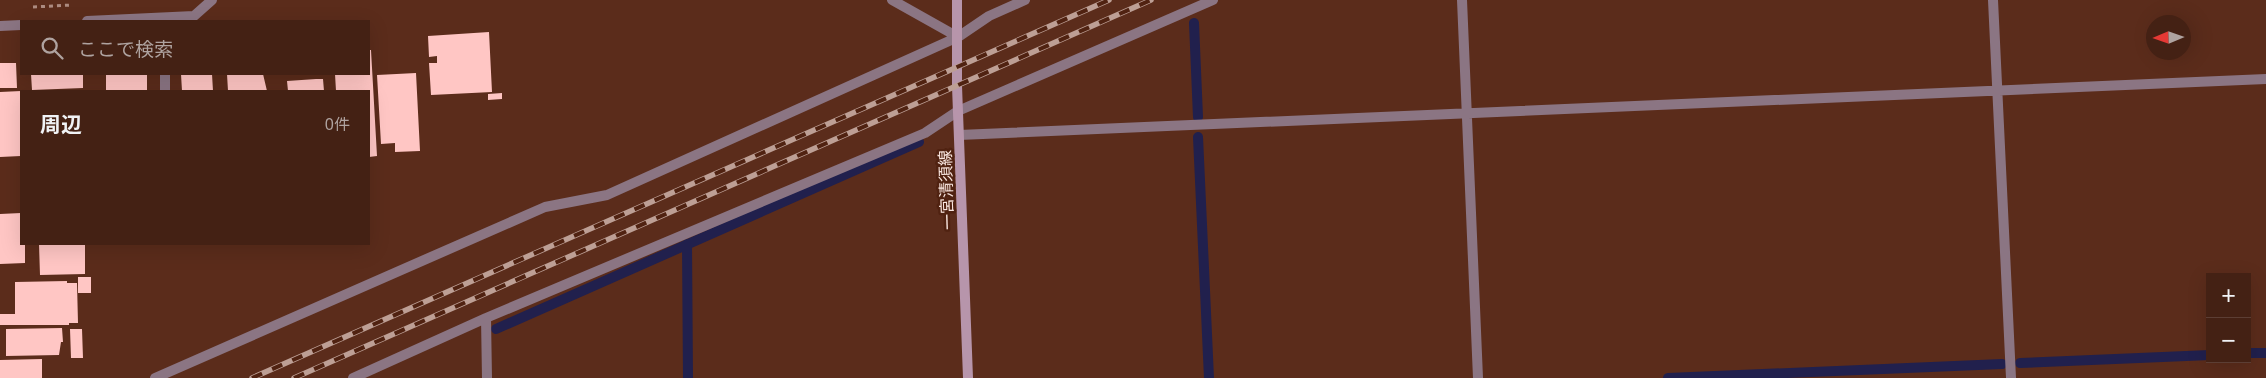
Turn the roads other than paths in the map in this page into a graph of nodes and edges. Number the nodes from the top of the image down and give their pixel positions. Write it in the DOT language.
graph roads {
  1 [pos="212,0"];
  2 [pos="892,0"];
  3 [pos="957,0"];
  4 [pos="1025,0"];
  5 [pos="1213,0"];
  6 [pos="1462,0"];
  7 [pos="1993,0"];
  8 [pos="163,19"];
  9 [pos="125,20"];
  10 [pos="20,25"];
  11 [pos="0,26"];
  12 [pos="958,37"];
  13 [pos="165,75"];
  14 [pos="2266,79"];
  15 [pos="165,90"];
  16 [pos="1997,90"];
  17 [pos="958,111"];
  18 [pos="1467,113"];
  19 [pos="959,135"];
  20 [pos="486,318"];
  21 [pos="155,378"];
  22 [pos="353,378"];
  23 [pos="487,378"];
  24 [pos="968,378"];
  25 [pos="1478,378"];
  26 [pos="2011,378"];
  1 -- 8 [label="street"];
  2 -- 12 [label="street"];
  3 -- 12 [label="main road, 一宮清須線"];
  4 -- 12 [label="street"];
  5 -- 17 [label="street"];
  6 -- 18 [label="street"];
  7 -- 16 [label="street"];
  8 -- 9 [label="street"];
  10 -- 11 [label="street"];
  12 -- 17 [label="main road, 一宮清須線"];
  12 -- 21 [label="street"];
  13 -- 15 [label="street"];
  14 -- 16 [label="street"];
  16 -- 18 [label="street"];
  16 -- 26 [label="street"];
  17 -- 19 [label="main road, 一宮清須線"];
  17 -- 20 [label="street"];
  18 -- 19 [label="street"];
  18 -- 25 [label="street"];
  19 -- 24 [label="main road, 一宮清須線"];
  20 -- 22 [label="street"];
  20 -- 23 [label="street"];
}
